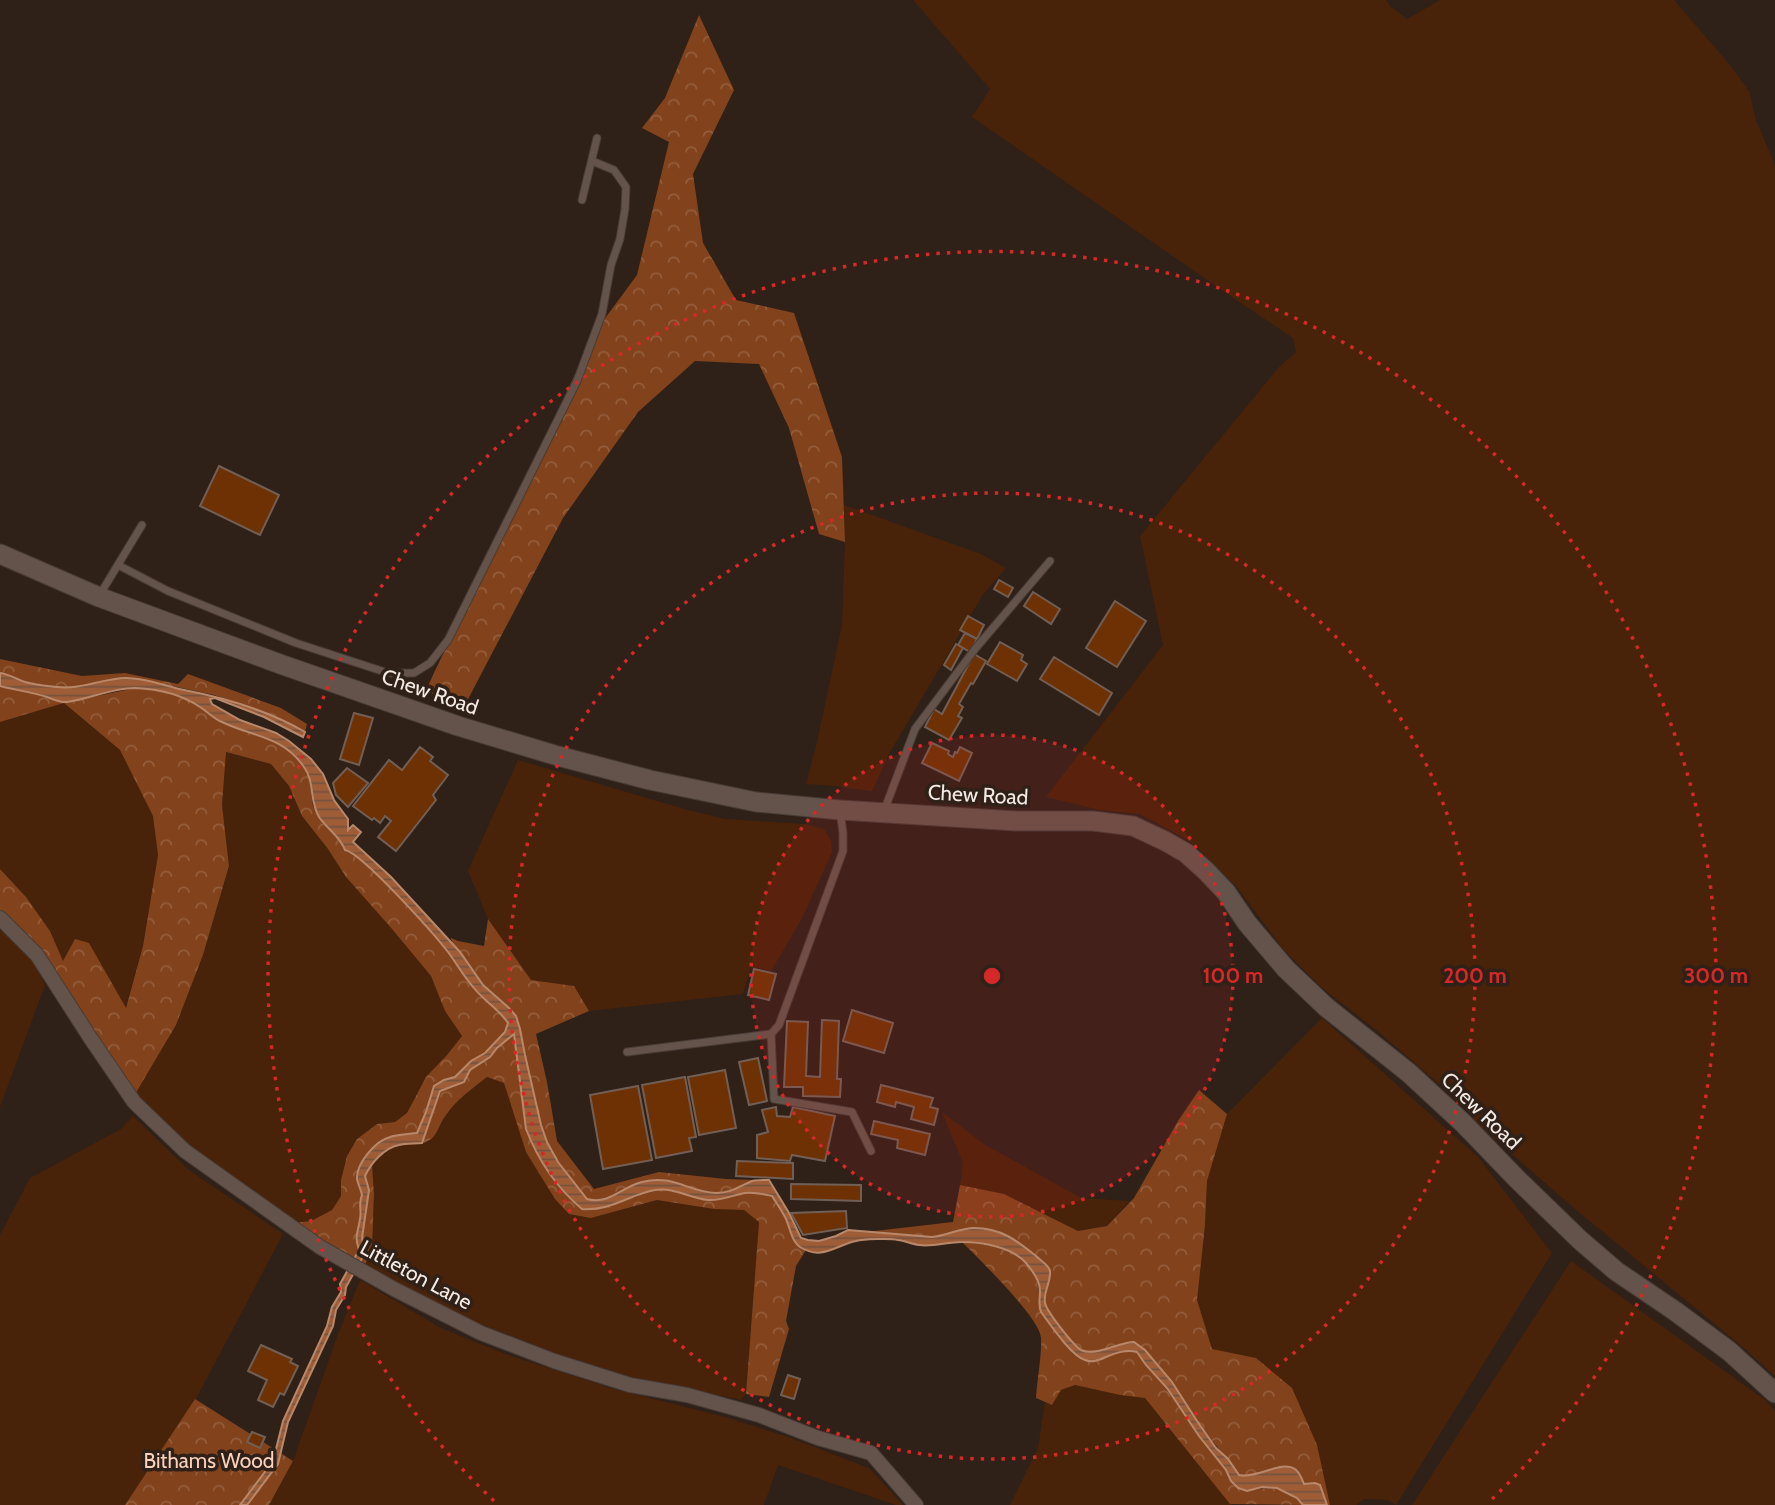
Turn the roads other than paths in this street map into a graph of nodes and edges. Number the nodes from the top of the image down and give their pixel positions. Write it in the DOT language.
graph roads {
  1 [pos="597,138"];
  2 [pos="592,161"];
  3 [pos="582,200"];
  4 [pos="142,525"];
  5 [pos="0,554"];
  6 [pos="1050,561"];
  7 [pos="118,565"];
  8 [pos="99,597"];
  9 [pos="840,810"];
  10 [pos="884,812"];
  11 [pos="0,918"];
  12 [pos="771,1034"];
  13 [pos="627,1052"];
  14 [pos="871,1151"];
  15 [pos="1775,1393"];
  16 [pos="916,1505"];
  1 -- 2 [label="lane"];
  2 -- 3 [label="lane"];
  2 -- 7 [label="lane"];
  4 -- 7 [label="lane"];
  5 -- 8 [label="main road, Chew Road"];
  6 -- 10 [label="lane"];
  7 -- 8 [label="lane"];
  8 -- 9 [label="main road, Chew Road"];
  9 -- 10 [label="main road, Chew Road"];
  9 -- 12 [label="lane"];
  10 -- 15 [label="main road, Chew Road"];
  11 -- 16 [label="street, Littleton Lane"];
  12 -- 13 [label="lane"];
  12 -- 14 [label="lane"];
}
